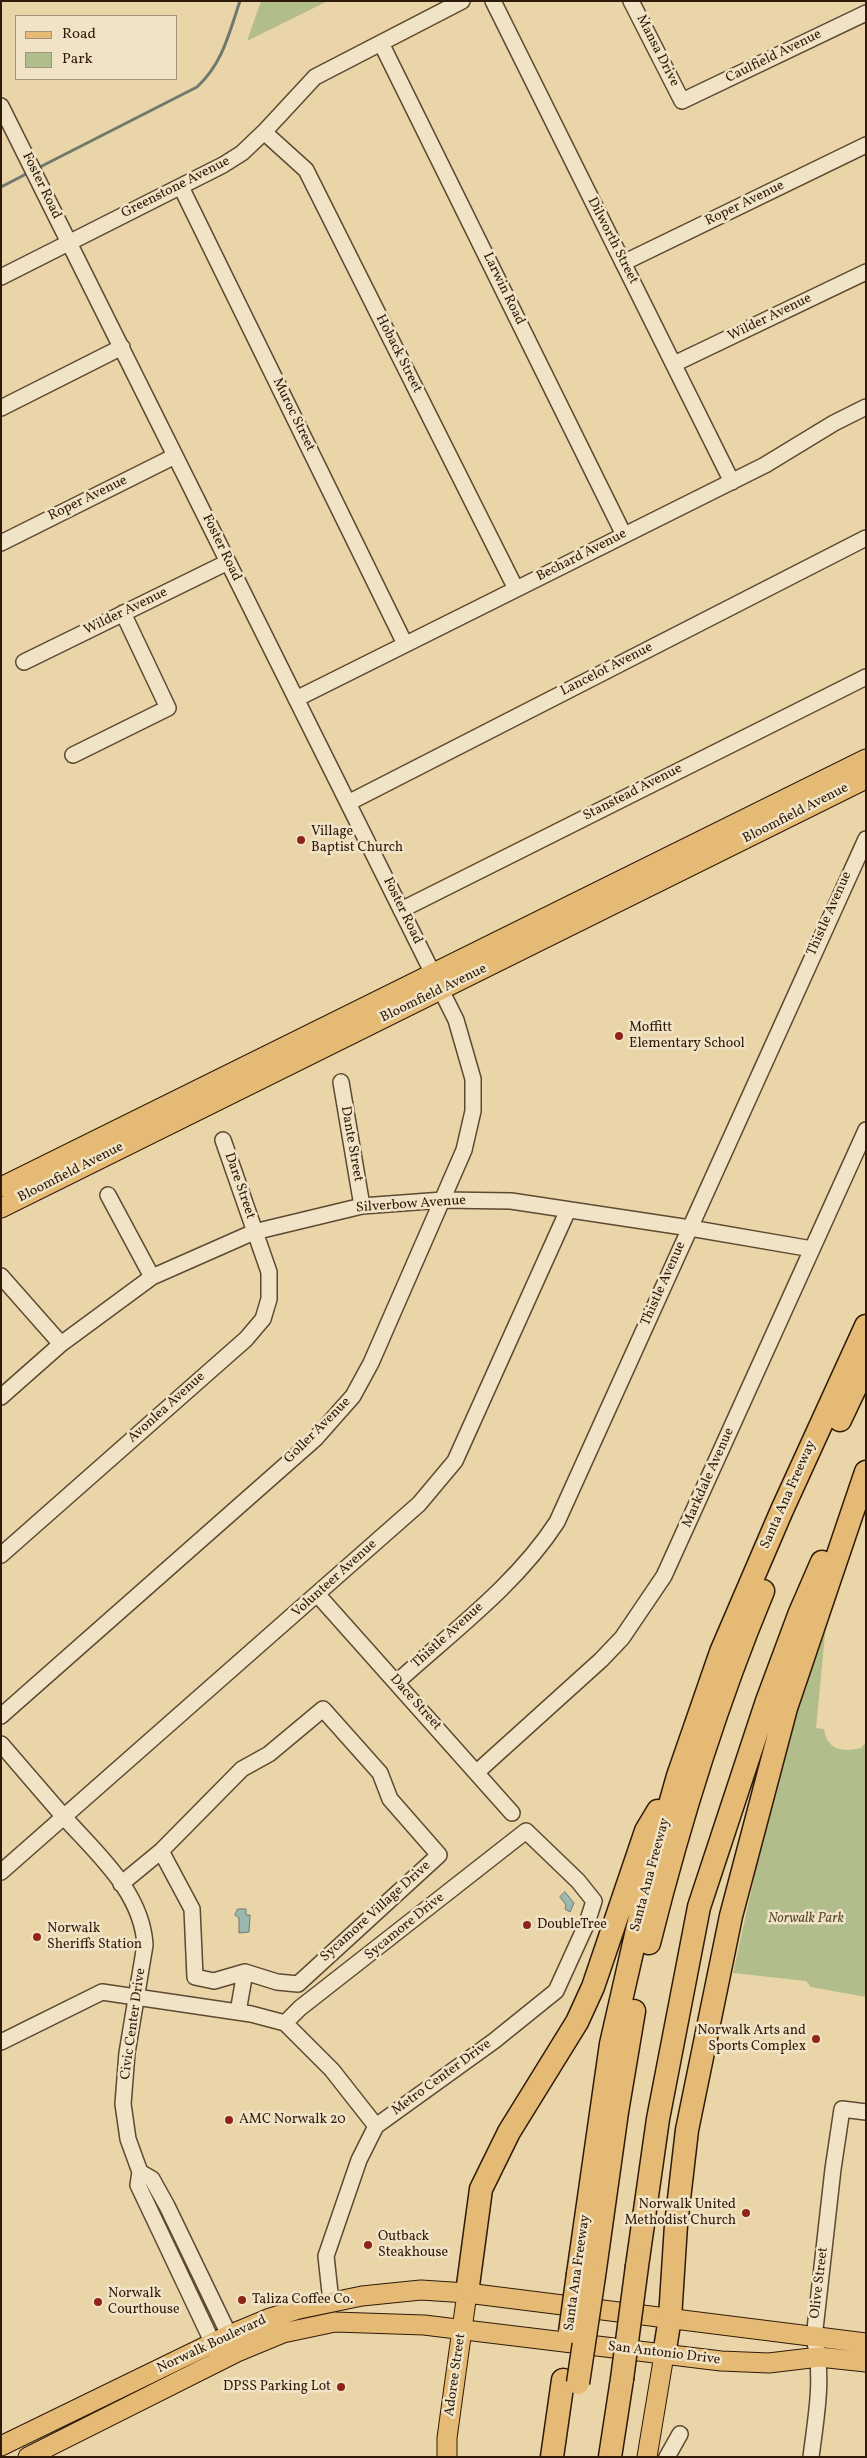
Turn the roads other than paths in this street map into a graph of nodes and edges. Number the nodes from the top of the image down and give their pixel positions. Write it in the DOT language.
graph roads {
  1 [pos="462,1"];
  2 [pos="493,1"];
  3 [pos="631,1"];
  4 [pos="866,13"];
  5 [pos="381,43"];
  6 [pos="682,101"];
  7 [pos="1,106"];
  8 [pos="264,132"];
  9 [pos="866,145"];
  10 [pos="181,186"];
  11 [pos="70,243"];
  12 [pos="623,263"];
  13 [pos="866,272"];
  14 [pos="1,277"];
  15 [pos="122,348"];
  16 [pos="674,364"];
  17 [pos="866,407"];
  18 [pos="1,408"];
  19 [pos="175,456"];
  20 [pos="732,482"];
  21 [pos="624,535"];
  22 [pos="866,538"];
  23 [pos="1,543"];
  24 [pos="228,562"];
  25 [pos="516,589"];
  26 [pos="123,613"];
  27 [pos="405,644"];
  28 [pos="24,662"];
  29 [pos="866,677"];
  30 [pos="296,699"];
  31 [pos="73,755"];
  32 [pos="866,759"];
  33 [pos="866,779"];
  34 [pos="348,803"];
  35 [pos="866,839"];
  36 [pos="401,910"];
  37 [pos="542,931"];
  38 [pos="433,974"];
  39 [pos="442,991"];
  40 [pos="330,1035"];
  41 [pos="341,1082"];
  42 [pos="206,1097"];
  43 [pos="866,1130"];
  44 [pos="223,1140"];
  45 [pos="1,1187"];
  46 [pos="108,1195"];
  47 [pos="443,1200"];
  48 [pos="362,1206"];
  49 [pos="1,1208"];
  50 [pos="568,1210"];
  51 [pos="690,1228"];
  52 [pos="254,1232"];
  53 [pos="812,1249"];
  54 [pos="1,1276"];
  55 [pos="152,1277"];
  56 [pos="866,1326"];
  57 [pos="62,1344"];
  58 [pos="866,1365"];
  59 [pos="1,1397"];
  60 [pos="866,1462"];
  61 [pos="866,1472"];
  62 [pos="1,1555"];
  63 [pos="317,1594"];
  64 [pos="397,1682"];
  65 [pos="1,1716"];
  66 [pos="1,1744"];
  67 [pos="477,1772"];
  68 [pos="678,1776"];
  69 [pos="512,1813"];
  70 [pos="64,1818"];
  71 [pos="526,1831"];
  72 [pos="161,1851"];
  73 [pos="1,1872"];
  74 [pos="121,1884"];
  75 [pos="245,1972"];
  76 [pos="138,1997"];
  77 [pos="238,2012"];
  78 [pos="285,2023"];
  79 [pos="1,2042"];
  80 [pos="866,2112"];
  81 [pos="376,2126"];
  82 [pos="586,2275"];
  83 [pos="467,2292"];
  84 [pos="331,2302"];
  85 [pos="670,2318"];
  86 [pos="462,2329"];
  87 [pos="814,2338"];
  88 [pos="227,2343"];
  89 [pos="866,2343"];
  90 [pos="664,2355"];
  91 [pos="819,2357"];
  92 [pos="866,2362"];
  93 [pos="571,2382"];
  94 [pos="680,2434"];
  95 [pos="1,2446"];
  96 [pos="28,2457"];
  97 [pos="447,2457"];
  98 [pos="552,2457"];
  99 [pos="568,2457"];
  100 [pos="610,2457"];
  101 [pos="647,2457"];
  102 [pos="667,2457"];
  103 [pos="812,2457"];
  1 -- 5 [label="street, Greenstone Avenue"];
  2 -- 12 [label="street, Dilworth Street"];
  3 -- 6 [label="street, Mansa Drive"];
  4 -- 6 [label="street, Caulfield Avenue"];
  5 -- 8 [label="street, Greenstone Avenue"];
  5 -- 21 [label="street, Larwin Road"];
  7 -- 11 [label="street, Foster Road"];
  8 -- 10 [label="street, Greenstone Avenue"];
  8 -- 25 [label="street, Hoback Street"];
  9 -- 12 [label="street, Roper Avenue"];
  10 -- 11 [label="street, Greenstone Avenue"];
  10 -- 27 [label="street, Muroc Street"];
  11 -- 14 [label="street, Greenstone Avenue"];
  11 -- 15 [label="street, Foster Road"];
  12 -- 16 [label="street, Dilworth Street"];
  13 -- 16 [label="street, Wilder Avenue"];
  15 -- 18 [label="street"];
  15 -- 19 [label="street, Foster Road"];
  16 -- 20 [label="street, Dilworth Street"];
  17 -- 20 [label="street, Bechard Avenue"];
  19 -- 23 [label="street, Roper Avenue"];
  19 -- 24 [label="street, Foster Road"];
  20 -- 21 [label="street, Bechard Avenue"];
  21 -- 25 [label="street, Bechard Avenue"];
  22 -- 34 [label="street, Lancelot Avenue"];
  24 -- 26 [label="street, Wilder Avenue"];
  24 -- 30 [label="street, Foster Road"];
  25 -- 27 [label="street, Bechard Avenue"];
  26 -- 28 [label="street, Wilder Avenue"];
  26 -- 31 [label="street"];
  27 -- 30 [label="street, Bechard Avenue"];
  29 -- 36 [label="street, Stanstead Avenue"];
  30 -- 34 [label="street, Foster Road"];
  32 -- 37 [label="main road, Bloomfield Avenue"];
  33 -- 37 [label="main road, Bloomfield Avenue"];
  34 -- 36 [label="street, Foster Road"];
  35 -- 51 [label="street, Thistle Avenue"];
  36 -- 38 [label="street, Foster Road"];
  37 -- 38 [label="main road, Bloomfield Avenue"];
  37 -- 39 [label="main road, Bloomfield Avenue"];
  38 -- 39 [label="street, Foster Road"];
  38 -- 40 [label="main road, Bloomfield Avenue"];
  39 -- 40 [label="main road, Bloomfield Avenue"];
  39 -- 47 [label="street, Goller Avenue"];
  40 -- 42 [label="main road, Bloomfield Avenue"];
  41 -- 48 [label="street, Dante Street"];
  42 -- 45 [label="main road, Bloomfield Avenue"];
  42 -- 49 [label="main road, Bloomfield Avenue"];
  43 -- 53 [label="street, Markdale Avenue"];
  44 -- 52 [label="street, Dare Street"];
  46 -- 55 [label="street"];
  47 -- 48 [label="street, Silverbow Avenue"];
  47 -- 50 [label="street, Silverbow Avenue"];
  47 -- 65 [label="street, Goller Avenue"];
  48 -- 52 [label="street, Silverbow Avenue"];
  50 -- 51 [label="street, Silverbow Avenue"];
  50 -- 63 [label="street, Volunteer Avenue"];
  51 -- 53 [label="street, Silverbow Avenue"];
  51 -- 64 [label="street, Thistle Avenue"];
  52 -- 55 [label="street, Silverbow Avenue"];
  52 -- 62 [label="street, Avonlea Avenue"];
  53 -- 67 [label="street, Markdale Avenue"];
  54 -- 57 [label="street"];
  55 -- 57 [label="street, Silverbow Avenue"];
  56 -- 68 [label="highway, Santa Ana Freeway"];
  57 -- 59 [label="street, Silverbow Avenue"];
  58 -- 82 [label="highway"];
  60 -- 100 [label="highway, bridge"];
  61 -- 85 [label="highway"];
  63 -- 64 [label="street, Dace Street"];
  63 -- 70 [label="street, Volunteer Avenue"];
  64 -- 67 [label="street, Dace Street"];
  66 -- 70 [label="street, Civic Center Drive"];
  67 -- 69 [label="street, Dace Street"];
  68 -- 82 [label="highway, Santa Ana Freeway"];
  68 -- 83 [label="highway"];
  70 -- 73 [label="street, Volunteer Avenue"];
  70 -- 74 [label="street, Civic Center Drive"];
  71 -- 78 [label="street, Sycamore Drive"];
  71 -- 81 [label="street, Metro Center Drive"];
  72 -- 74 [label="street, Sycamore Village Drive"];
  72 -- 75 [label="street"];
  72 -- 75 [label="street, Sycamore Village Drive"];
  74 -- 76 [label="street, Civic Center Drive"];
  75 -- 77 [label="street"];
  76 -- 77 [label="street"];
  76 -- 79 [label="street"];
  76 -- 88 [label="street, Civic Center Drive"];
  77 -- 78 [label="street"];
  78 -- 81 [label="street"];
  80 -- 87 [label="street, Olive Street"];
  81 -- 84 [label="street, Metro Center Drive"];
  82 -- 93 [label="highway, Santa Ana Freeway, bridge"];
  83 -- 84 [label="main road, Norwalk Boulevard"];
  83 -- 85 [label="main road"];
  83 -- 86 [label="main road, Adoree Street"];
  84 -- 88 [label="main road, Norwalk Boulevard"];
  85 -- 87 [label="main road"];
  85 -- 90 [label="highway"];
  86 -- 88 [label="main road, Norwalk Boulevard"];
  86 -- 90 [label="main road, San Antonio Drive"];
  86 -- 97 [label="main road, Adoree Street"];
  87 -- 89 [label="main road"];
  87 -- 91 [label="street, Olive Street"];
  88 -- 95 [label="main road, Norwalk Boulevard"];
  88 -- 96 [label="main road, Norwalk Boulevard"];
  90 -- 91 [label="main road, San Antonio Drive"];
  90 -- 101 [label="main road"];
  91 -- 92 [label="main road, San Antonio Drive"];
  91 -- 103 [label="street, Olive Street"];
  93 -- 98 [label="highway, Santa Ana Freeway"];
  93 -- 99 [label="highway"];
  94 -- 102 [label="street"];
}
